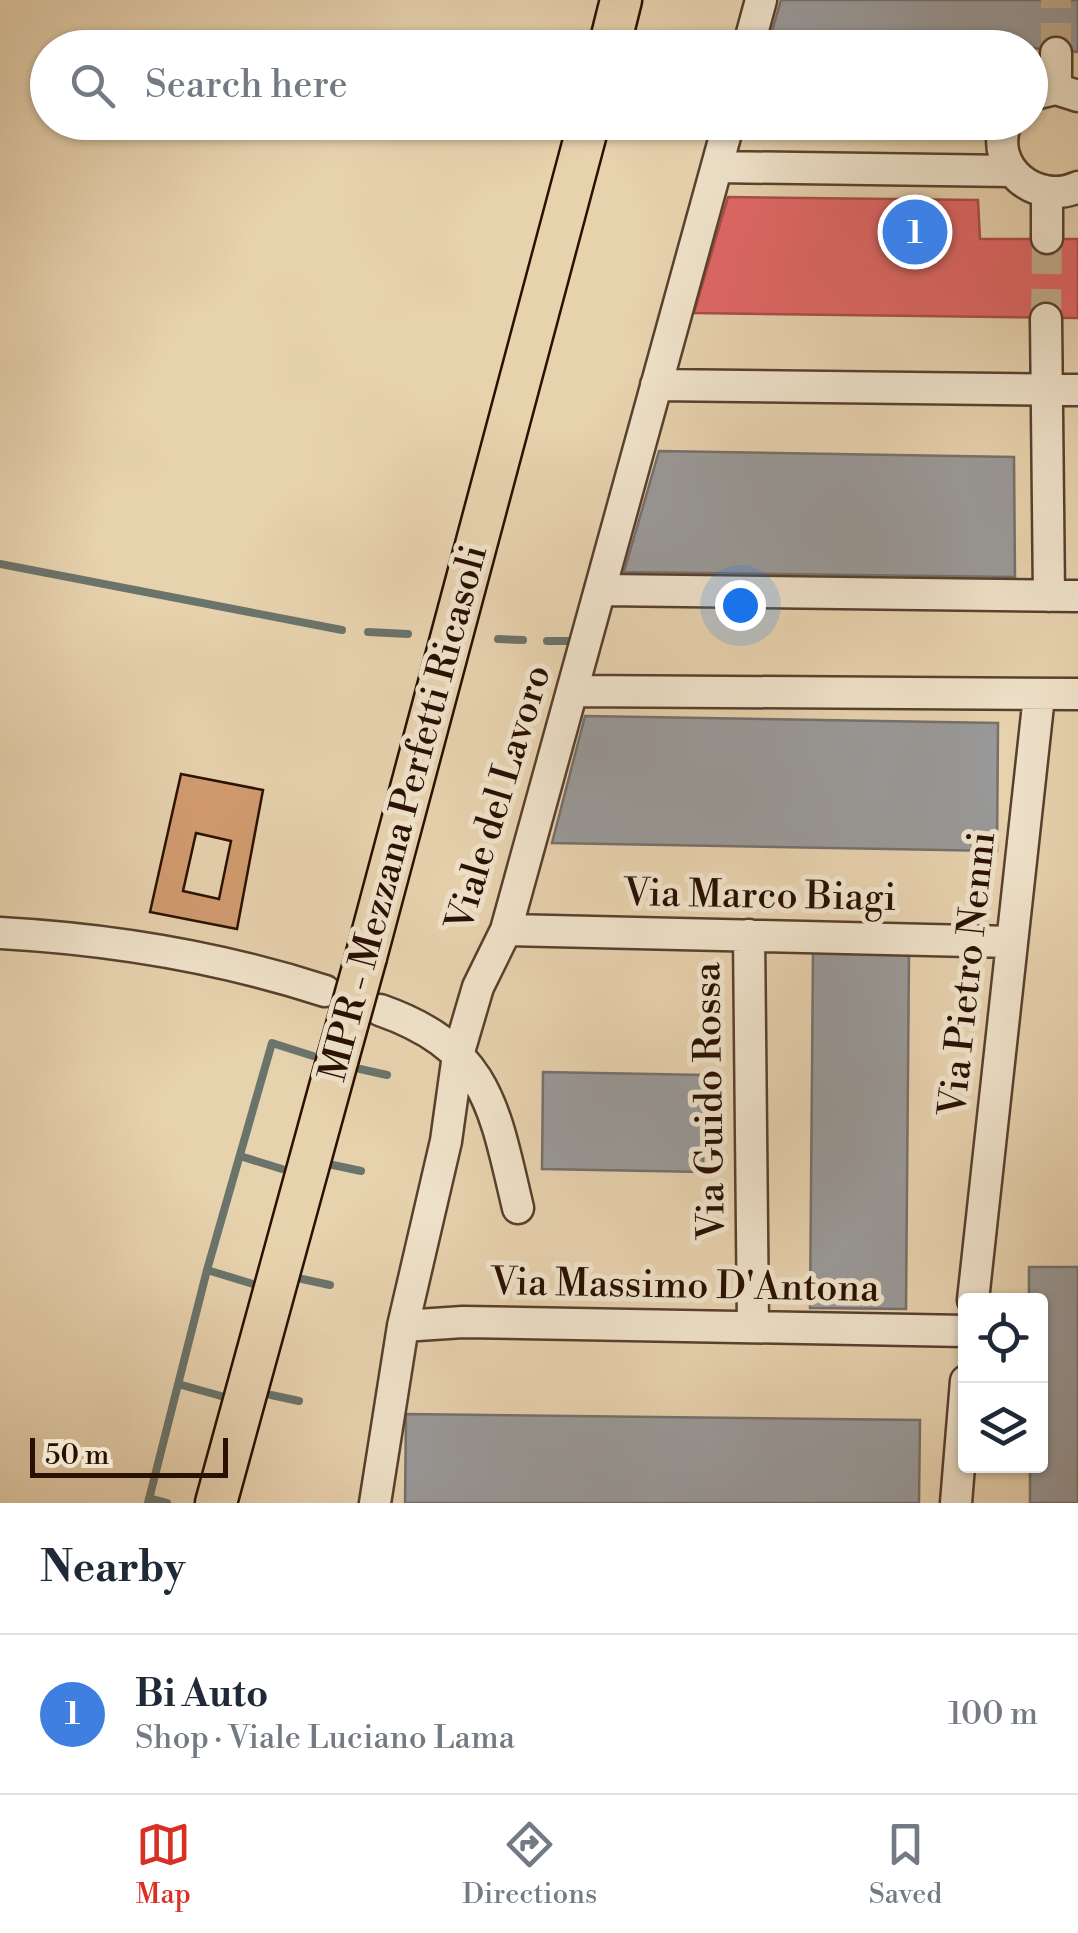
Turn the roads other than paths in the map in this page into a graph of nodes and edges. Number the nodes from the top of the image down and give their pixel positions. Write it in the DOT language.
graph roads {
  1 [pos="621,0"];
  2 [pos="761,0"];
  3 [pos="613,30"];
  4 [pos="753,30"];
  5 [pos="1056,53"];
  6 [pos="1055,94"];
  7 [pos="584,140"];
  8 [pos="724,140"];
  9 [pos="1002,140"];
  10 [pos="717,167"];
  11 [pos="1011,171"];
  12 [pos="1078,187"];
  13 [pos="1047,193"];
  14 [pos="1046,238"];
  15 [pos="1046,319"];
  16 [pos="656,385"];
  17 [pos="1045,390"];
  18 [pos="1078,390"];
  19 [pos="603,590"];
  20 [pos="1064,596"];
  21 [pos="574,691"];
  22 [pos="1078,694"];
  23 [pos="1038,696"];
  24 [pos="506,930"];
  25 [pos="0,933"];
  26 [pos="749,935"];
  27 [pos="1012,942"];
  28 [pos="325,991"];
  29 [pos="380,1010"];
  30 [pos="458,1054"];
  31 [pos="518,1208"];
  32 [pos="974,1293"];
  33 [pos="404,1326"];
  34 [pos="753,1326"];
  35 [pos="958,1331"];
  36 [pos="966,1383"];
  37 [pos="216,1503"];
  38 [pos="375,1503"];
  39 [pos="956,1503"];
  1 -- 3 [label="main road"];
  2 -- 4 [label="street"];
  5 -- 6 [label="street"];
  7 -- 37 [label="main road, MPR - Mezzana Perfetti Ricasoli, bridge"];
  8 -- 10 [label="street, Viale del Lavoro"];
  9 -- 11 [label="street"];
  10 -- 11 [label="street"];
  10 -- 16 [label="street, Viale del Lavoro"];
  11 -- 13 [label="street"];
  12 -- 13 [label="street"];
  13 -- 14 [label="street"];
  15 -- 17 [label="street"];
  16 -- 17 [label="street"];
  16 -- 19 [label="street, Viale del Lavoro"];
  17 -- 18 [label="street"];
  17 -- 20 [label="street"];
  19 -- 20 [label="street"];
  19 -- 21 [label="street, Viale del Lavoro"];
  21 -- 23 [label="street"];
  21 -- 24 [label="street, Viale del Lavoro"];
  22 -- 23 [label="street"];
  23 -- 27 [label="street, Via Pietro Nenni"];
  24 -- 26 [label="street, Via Marco Biagi"];
  24 -- 30 [label="street, Viale del Lavoro"];
  25 -- 28 [label="street"];
  26 -- 27 [label="street, Via Marco Biagi"];
  26 -- 34 [label="street, Via Guido Rossa"];
  27 -- 32 [label="street, Via Pietro Nenni"];
  29 -- 30 [label="street"];
  30 -- 31 [label="street"];
  30 -- 33 [label="street, Viale del Lavoro"];
  33 -- 34 [label="street, Via Massimo D'Antona"];
  33 -- 38 [label="street, Viale del Lavoro"];
  34 -- 35 [label="street, Via Massimo D'Antona"];
  36 -- 39 [label="street"];
}
